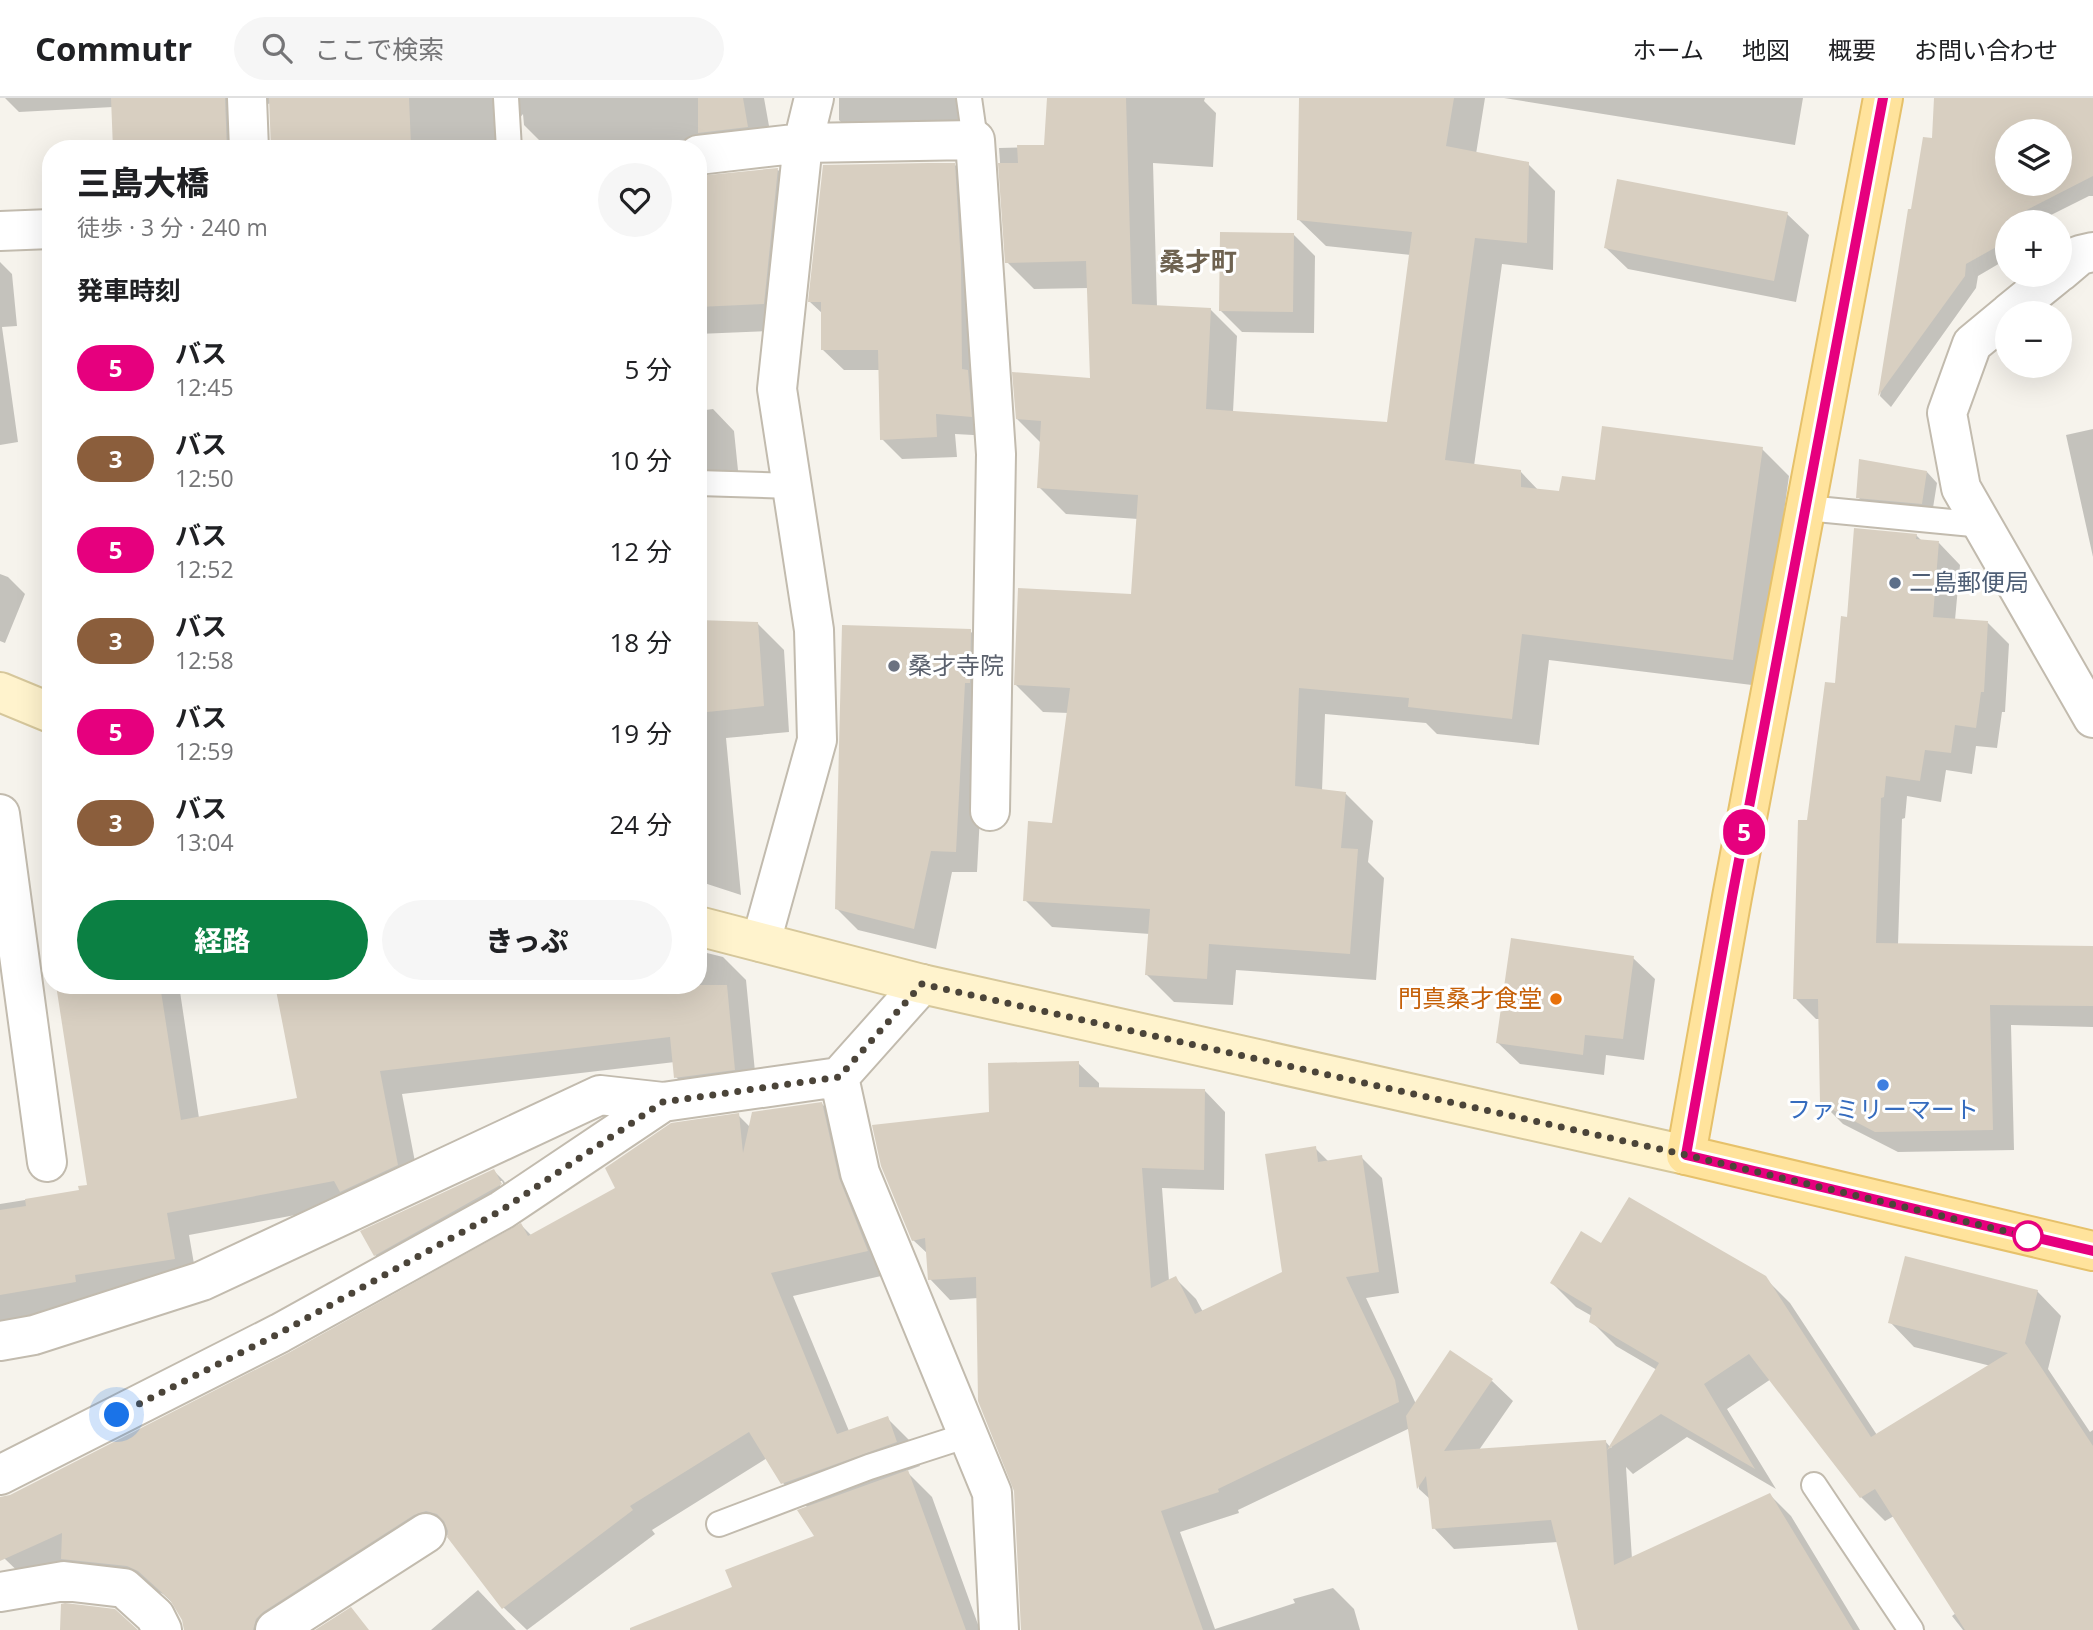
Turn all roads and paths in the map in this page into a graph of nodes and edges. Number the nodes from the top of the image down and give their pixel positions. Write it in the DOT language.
graph roads {
  1 [pos="247,98"];
  2 [pos="506,98"];
  3 [pos="814,98"];
  4 [pos="969,98"];
  5 [pos="1883,98"];
  6 [pos="249,140"];
  7 [pos="508,140"];
  8 [pos="975,140"];
  9 [pos="803,144"];
  10 [pos="707,154"];
  11 [pos="42,229"];
  12 [pos="0,231"];
  13 [pos="2093,253"];
  14 [pos="2072,262"];
  15 [pos="2041,287"];
  16 [pos="2024,301"];
  17 [pos="1995,325"];
  18 [pos="707,483"];
  19 [pos="792,486"];
  20 [pos="1806,509"];
  21 [pos="1983,525"];
  22 [pos="0,692"];
  23 [pos="42,709"];
  24 [pos="2093,718"];
  25 [pos="990,811"];
  26 [pos="0,814"];
  27 [pos="707,928"];
  28 [pos="761,942"];
  29 [pos="922,984"];
  30 [pos="839,1077"];
  31 [pos="663,1102"];
  32 [pos="1686,1155"];
  33 [pos="47,1162"];
  34 [pos="2093,1251"];
  35 [pos="0,1341"];
  36 [pos="968,1436"];
  37 [pos="0,1475"];
  38 [pos="1814,1485"];
  39 [pos="719,1524"];
  40 [pos="426,1532"];
  41 [pos="0,1592"];
  42 [pos="162,1630"];
  43 [pos="275,1630"];
  44 [pos="999,1630"];
  45 [pos="1912,1630"];
  1 -- 6 [label="street"];
  2 -- 7 [label="lane"];
  3 -- 9 [label="street"];
  4 -- 8 [label="lane"];
  5 -- 20 [label="main road"];
  8 -- 9 [label="street"];
  8 -- 25 [label="street"];
  9 -- 10 [label="street"];
  9 -- 19 [label="street"];
  11 -- 12 [label="street"];
  13 -- 14 [label="street"];
  15 -- 16 [label="street"];
  17 -- 21 [label="street"];
  18 -- 19 [label="lane"];
  19 -- 28 [label="street"];
  20 -- 21 [label="lane"];
  20 -- 32 [label="main road"];
  21 -- 24 [label="street"];
  22 -- 23 [label="main road"];
  26 -- 33 [label="street"];
  27 -- 28 [label="main road"];
  28 -- 29 [label="main road"];
  29 -- 30 [label="street"];
  29 -- 32 [label="main road"];
  30 -- 31 [label="street"];
  30 -- 36 [label="street"];
  31 -- 35 [label="street"];
  31 -- 37 [label="street"];
  32 -- 34 [label="main road"];
  36 -- 39 [label="lane"];
  36 -- 44 [label="street"];
  38 -- 45 [label="lane"];
  40 -- 43 [label="street"];
  41 -- 42 [label="street"];
}
